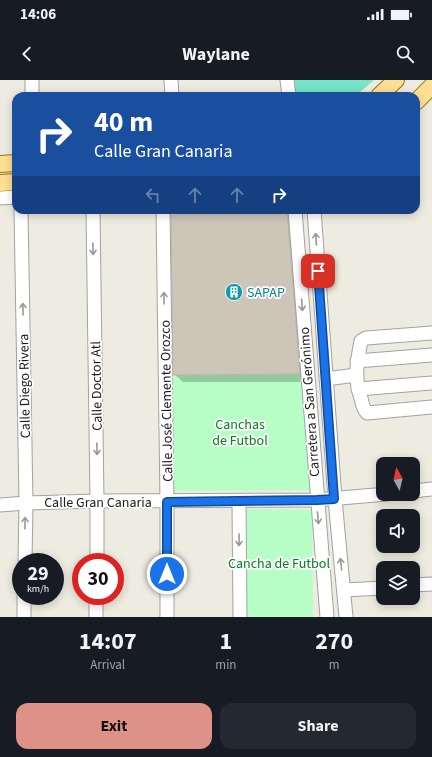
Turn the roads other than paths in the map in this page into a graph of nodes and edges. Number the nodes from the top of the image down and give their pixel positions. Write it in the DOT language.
graph roads {
  1 [pos="32,80"];
  2 [pos="172,80"];
  3 [pos="287,80"];
  4 [pos="396,80"];
  5 [pos="32,92"];
  6 [pos="172,92"];
  7 [pos="288,92"];
  8 [pos="383,92"];
  9 [pos="12,163"];
  10 [pos="0,164"];
  11 [pos="12,182"];
  12 [pos="0,183"];
  13 [pos="12,197"];
  14 [pos="0,198"];
  15 [pos="21,214"];
  16 [pos="93,214"];
  17 [pos="163,214"];
  18 [pos="295,214"];
  19 [pos="314,214"];
  20 [pos="432,333"];
  21 [pos="432,355"];
  22 [pos="357,361"];
  23 [pos="356,375"];
  24 [pos="326,379"];
  25 [pos="432,383"];
  26 [pos="358,389"];
  27 [pos="432,407"];
  28 [pos="432,489"];
  29 [pos="420,490"];
  30 [pos="376,495"];
  31 [pos="334,499"];
  32 [pos="317,500"];
  33 [pos="97,501"];
  34 [pos="239,501"];
  35 [pos="167,502"];
  36 [pos="26,503"];
  37 [pos="0,505"];
  38 [pos="25,553"];
  39 [pos="97,553"];
  40 [pos="432,584"];
  41 [pos="420,585"];
  42 [pos="376,588"];
  43 [pos="344,590"];
  44 [pos="24,605"];
  45 [pos="96,605"];
  46 [pos="24,617"];
  47 [pos="96,617"];
  48 [pos="168,617"];
  49 [pos="240,617"];
  50 [pos="326,617"];
  51 [pos="346,617"];
  1 -- 5 [label="street"];
  2 -- 6 [label="street"];
  3 -- 7 [label="street"];
  4 -- 8 [label="main road"];
  9 -- 10 [label="main road"];
  11 -- 12 [label="main road"];
  13 -- 14 [label="street"];
  36 -- 15 [label="street, Calle Diego Rivera, one-way"];
  16 -- 33 [label="street, Calle Doctor Atl, one-way"];
  35 -- 17 [label="street, Calle José Clemente Orozco, one-way"];
  18 -- 32 [label="street, Carretera a San Gerónimo, one-way"];
  24 -- 19 [label="street, one-way"];
  20 -- 22 [label="street"];
  21 -- 22 [label="street"];
  22 -- 23 [label="street"];
  23 -- 24 [label="street"];
  23 -- 26 [label="street"];
  24 -- 31 [label="street"];
  25 -- 26 [label="street"];
  26 -- 27 [label="street"];
  28 -- 29 [label="street"];
  30 -- 31 [label="street, Calle Gran Canaria"];
  31 -- 32 [label="street, Calle Gran Canaria"];
  43 -- 31 [label="street, one-way"];
  32 -- 34 [label="street, Calle Gran Canaria"];
  32 -- 50 [label="street, Carretera a San Gerónimo, one-way"];
  33 -- 35 [label="street, Calle Gran Canaria"];
  33 -- 36 [label="street, Calle Gran Canaria"];
  33 -- 39 [label="street, Calle Doctor Atl"];
  34 -- 35 [label="street, Calle Gran Canaria"];
  34 -- 49 [label="street, one-way"];
  35 -- 48 [label="street, Calle José Clemente Orozco"];
  36 -- 37 [label="street, Calle Gran Canaria"];
  38 -- 36 [label="street, Calle Diego Rivera, one-way"];
  40 -- 41 [label="street"];
  42 -- 43 [label="street"];
  43 -- 51 [label="street"];
  44 -- 46 [label="street"];
  45 -- 47 [label="street"];
}
